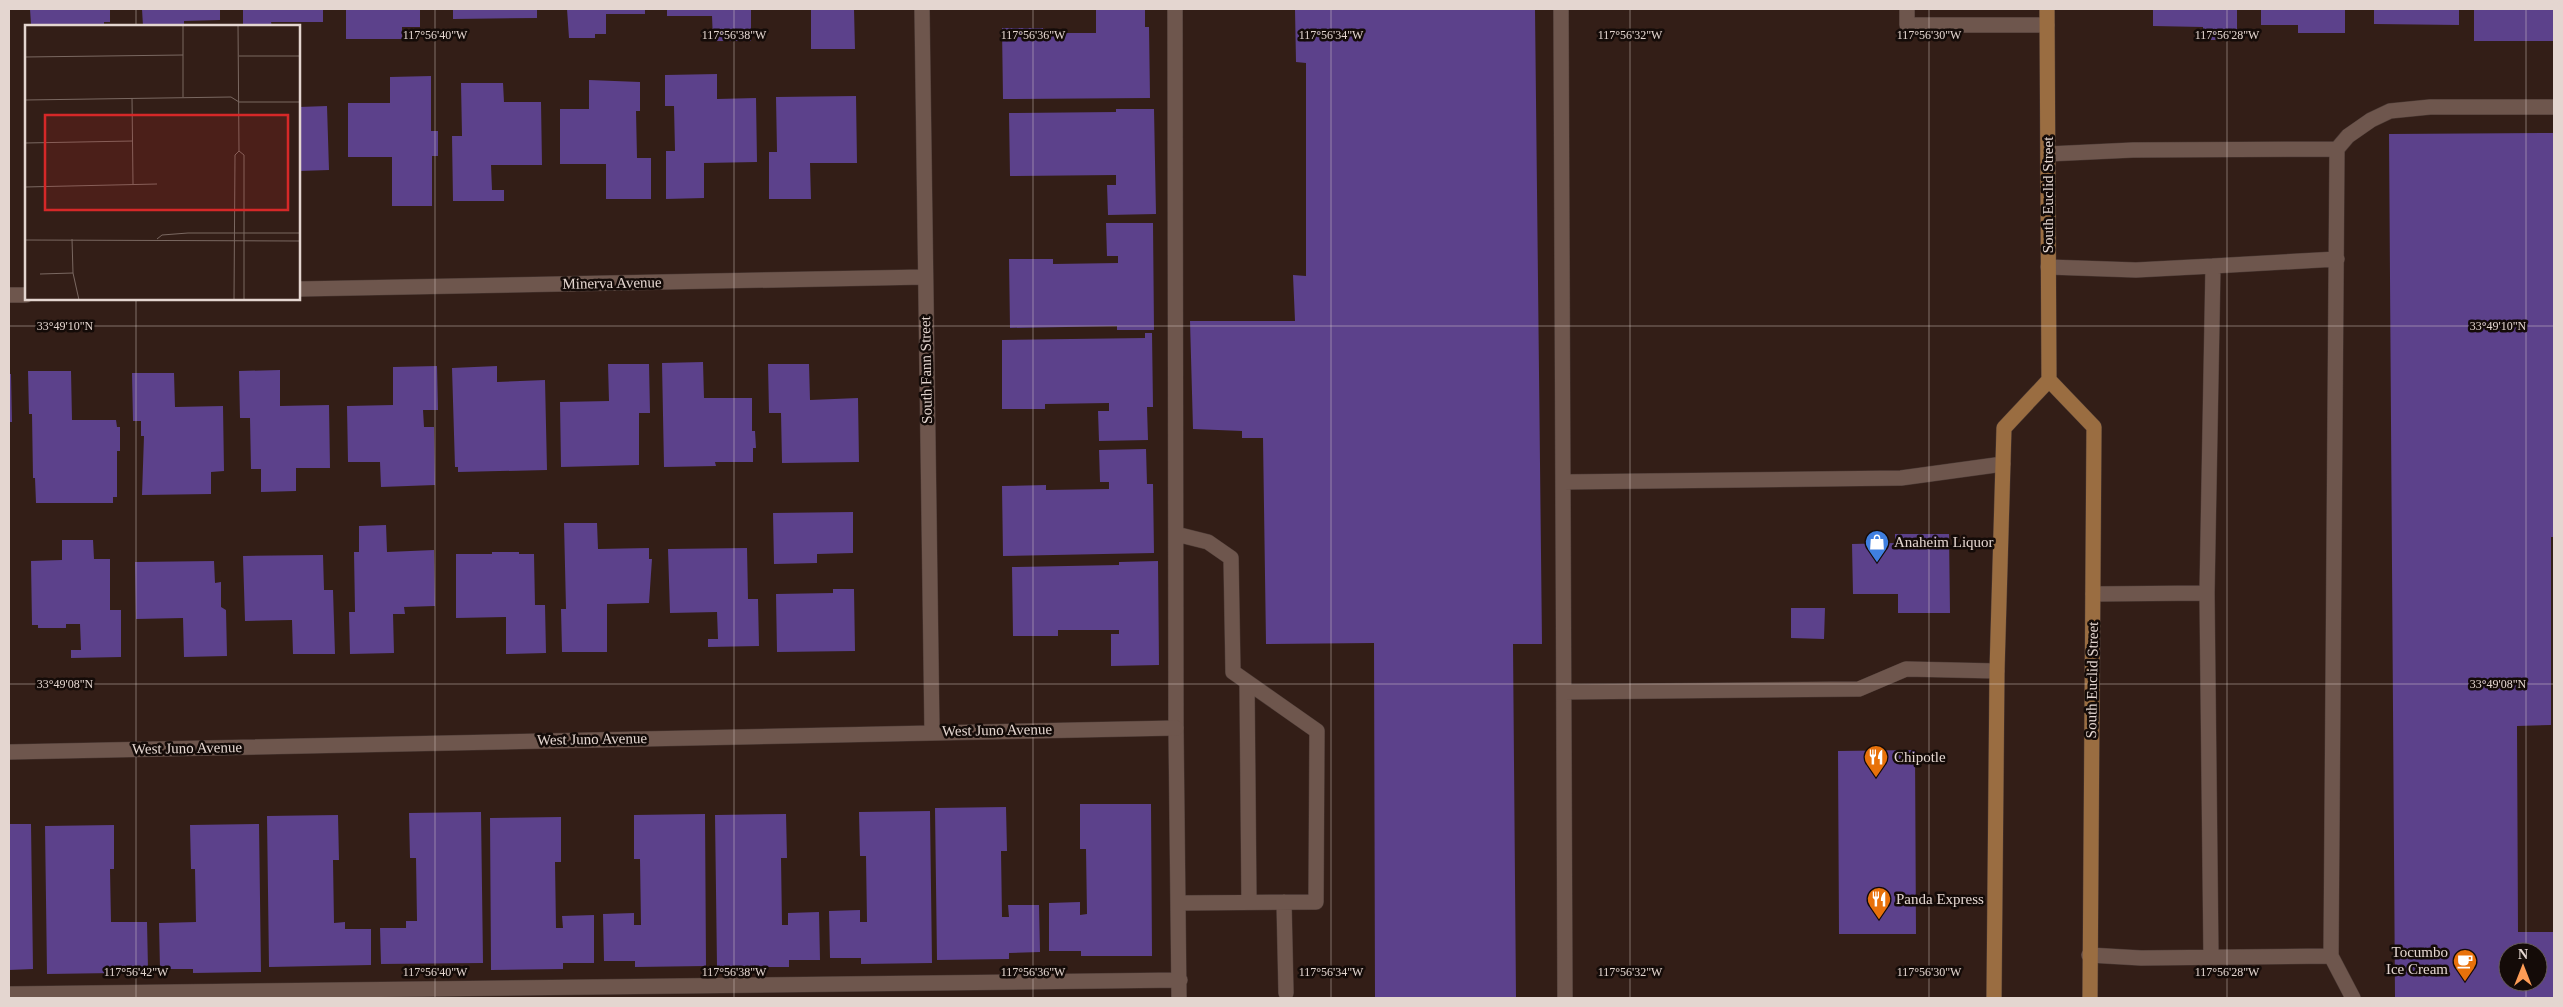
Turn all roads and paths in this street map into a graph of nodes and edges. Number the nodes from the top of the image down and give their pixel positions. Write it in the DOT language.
graph roads {
  1 [pos="922,9"];
  2 [pos="1175,9"];
  3 [pos="1561,9"];
  4 [pos="1907,9"];
  5 [pos="2047,9"];
  6 [pos="2047,25"];
  7 [pos="2554,107"];
  8 [pos="2337,149"];
  9 [pos="2048,154"];
  10 [pos="2337,259"];
  11 [pos="2213,266"];
  12 [pos="2048,267"];
  13 [pos="925,277"];
  14 [pos="300,290"];
  15 [pos="9,295"];
  16 [pos="25,295"];
  17 [pos="2049,380"];
  18 [pos="2003,464"];
  19 [pos="1563,482"];
  20 [pos="1176,534"];
  21 [pos="2207,593"];
  22 [pos="2093,594"];
  23 [pos="1997,671"];
  24 [pos="1247,682"];
  25 [pos="1564,692"];
  26 [pos="1176,728"];
  27 [pos="932,732"];
  28 [pos="9,752"];
  29 [pos="1250,902"];
  30 [pos="1284,902"];
  31 [pos="1178,903"];
  32 [pos="2089,955"];
  33 [pos="2331,956"];
  34 [pos="2211,957"];
  35 [pos="1180,980"];
  36 [pos="1286,993"];
  37 [pos="9,994"];
  38 [pos="1180,998"];
  39 [pos="1565,998"];
  40 [pos="1994,998"];
  41 [pos="2090,998"];
  42 [pos="2353,998"];
  1 -- 13 [label="street, South Fann Street"];
  2 -- 20 [label="street"];
  3 -- 19 [label="street"];
  4 -- 6 [label="street"];
  5 -- 6 [label="main road, South Euclid Street"];
  6 -- 9 [label="main road, South Euclid Street"];
  7 -- 8 [label="street"];
  8 -- 9 [label="street"];
  8 -- 10 [label="street"];
  9 -- 12 [label="main road, South Euclid Street"];
  10 -- 11 [label="street"];
  10 -- 33 [label="street"];
  11 -- 12 [label="street"];
  11 -- 21 [label="street"];
  12 -- 17 [label="main road, South Euclid Street"];
  13 -- 14 [label="street, Minerva Avenue"];
  13 -- 27 [label="street, South Fann Street"];
  15 -- 16 [label="street"];
  17 -- 18 [label="main road"];
  17 -- 22 [label="main road, South Euclid Street"];
  18 -- 19 [label="street"];
  18 -- 23 [label="main road"];
  19 -- 25 [label="street"];
  20 -- 24 [label="street"];
  20 -- 26 [label="street"];
  21 -- 22 [label="street"];
  21 -- 34 [label="street"];
  22 -- 32 [label="main road, South Euclid Street"];
  23 -- 25 [label="street"];
  23 -- 40 [label="main road"];
  24 -- 29 [label="street"];
  24 -- 30 [label="street"];
  25 -- 39 [label="street"];
  26 -- 27 [label="street, West Juno Avenue"];
  26 -- 31 [label="street"];
  27 -- 28 [label="street, West Juno Avenue"];
  29 -- 30 [label="street"];
  29 -- 31 [label="street"];
  30 -- 36 [label="street"];
  31 -- 35 [label="street"];
  32 -- 34 [label="street"];
  32 -- 41 [label="main road, South Euclid Street"];
  33 -- 34 [label="street"];
  33 -- 42 [label="street"];
  35 -- 37 [label="street"];
  35 -- 38 [label="street"];
}
